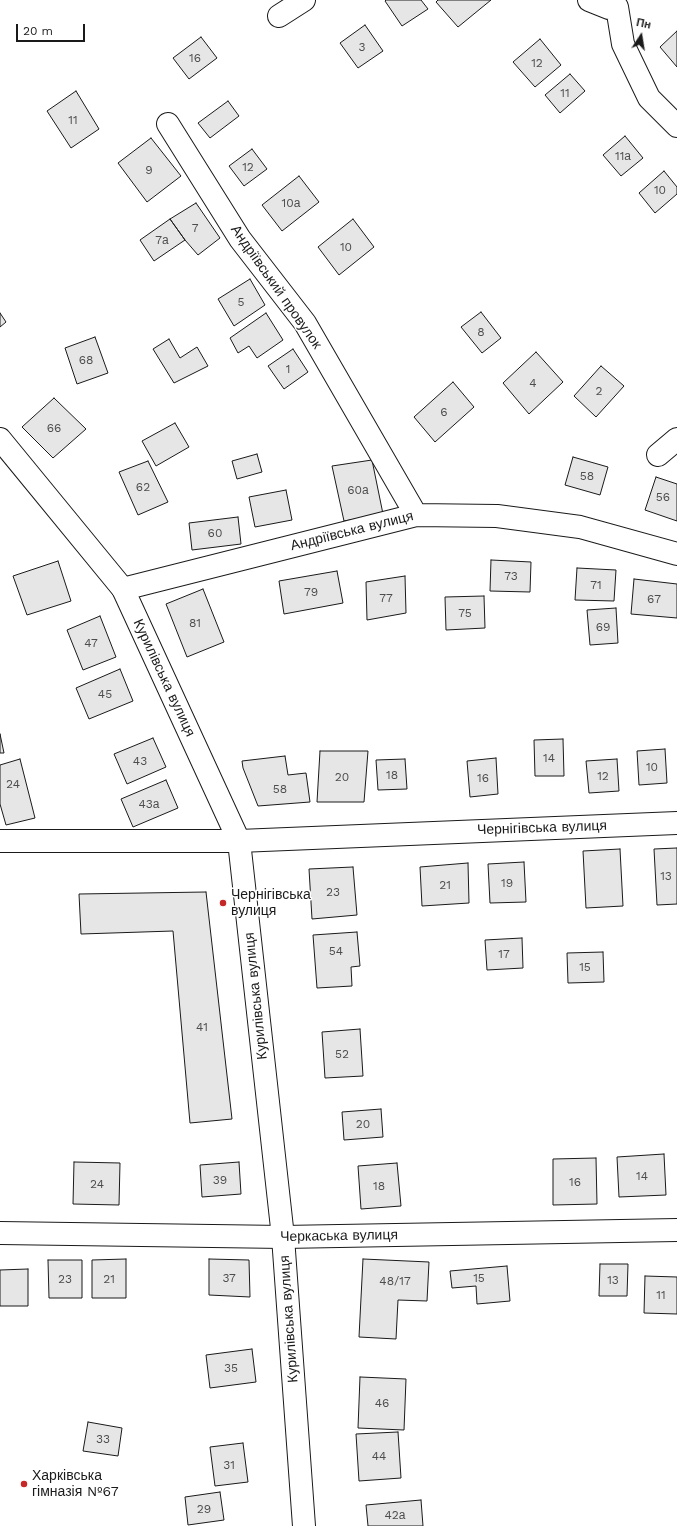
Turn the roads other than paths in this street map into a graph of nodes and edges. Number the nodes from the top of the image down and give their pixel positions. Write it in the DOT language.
graph roads {
  1 [pos="304,0"];
  2 [pos="589,0"];
  3 [pos="623,4"];
  4 [pos="279,16"];
  5 [pos="168,124"];
  6 [pos="677,126"];
  7 [pos="0,438"];
  8 [pos="677,439"];
  9 [pos="658,454"];
  10 [pos="416,515"];
  11 [pos="677,554"];
  12 [pos="123,589"];
  13 [pos="677,823"];
  14 [pos="0,841"];
  15 [pos="239,841"];
  16 [pos="677,1230"];
  17 [pos="0,1233"];
  18 [pos="283,1237"];
  19 [pos="304,1526"];
  1 -- 4 [label="street"];
  2 -- 3 [label="street"];
  3 -- 6 [label="street"];
  5 -- 10 [label="street, Андріївський провулок"];
  7 -- 12 [label="street, Курилівська вулиця"];
  8 -- 9 [label="street"];
  10 -- 11 [label="street, Андріївська вулиця"];
  10 -- 12 [label="street, Андріївська вулиця"];
  12 -- 15 [label="street, Курилівська вулиця"];
  13 -- 15 [label="street, Чернігівська вулиця"];
  14 -- 15 [label="street, Чернігівська вулиця"];
  15 -- 18 [label="street, Курилівська вулиця"];
  16 -- 18 [label="street, Черкаська вулиця"];
  17 -- 18 [label="street, Черкаська вулиця"];
  18 -- 19 [label="street, Курилівська вулиця"];
}
